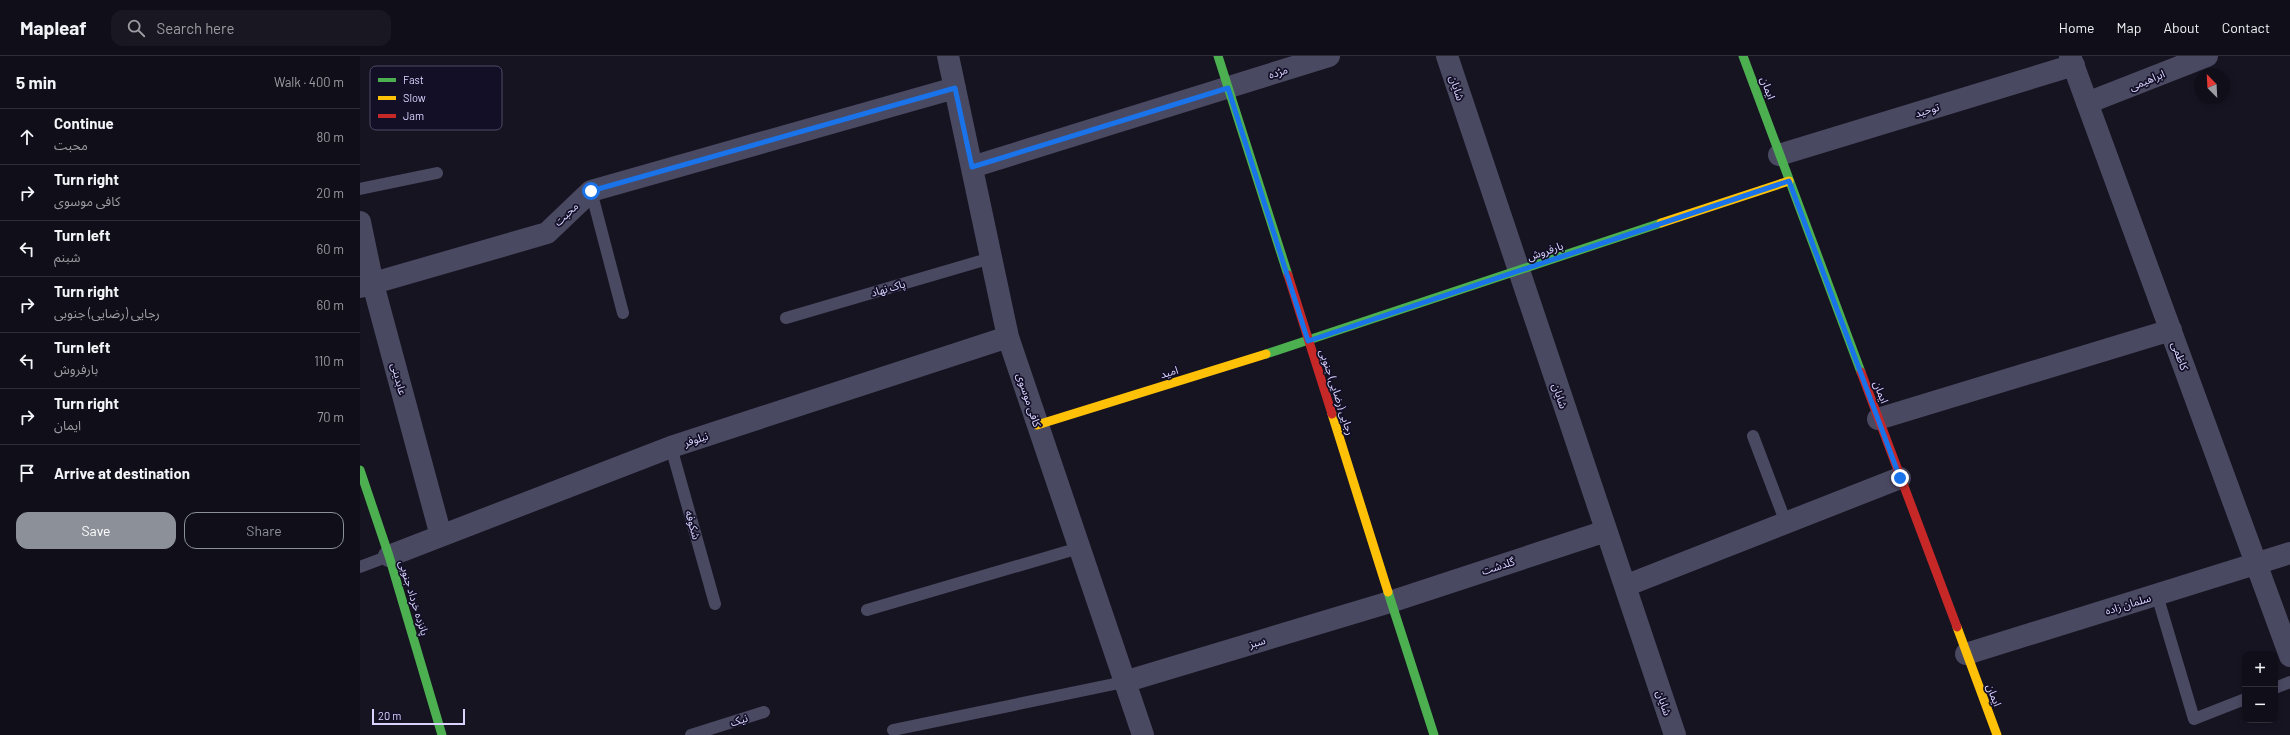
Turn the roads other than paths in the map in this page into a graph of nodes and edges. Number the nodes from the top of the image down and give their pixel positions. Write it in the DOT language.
graph roads {
  1 [pos="948,56"];
  2 [pos="1218,56"];
  3 [pos="1329,56"];
  4 [pos="1447,56"];
  5 [pos="2207,56"];
  6 [pos="1747,57"];
  7 [pos="2072,60"];
  8 [pos="955,88"];
  9 [pos="1228,88"];
  10 [pos="2087,103"];
  11 [pos="1780,155"];
  12 [pos="972,167"];
  13 [pos="437,173"];
  14 [pos="1789,181"];
  15 [pos="360,189"];
  16 [pos="591,191"];
  17 [pos="360,222"];
  18 [pos="991,258"];
  19 [pos="1518,273"];
  20 [pos="366,286"];
  21 [pos="623,313"];
  22 [pos="786,318"];
  23 [pos="2171,330"];
  24 [pos="1008,337"];
  25 [pos="1308,341"];
  26 [pos="1878,419"];
  27 [pos="1037,425"];
  28 [pos="1753,436"];
  29 [pos="671,447"];
  30 [pos="360,470"];
  31 [pos="1900,478"];
  32 [pos="1786,523"];
  33 [pos="1606,531"];
  34 [pos="441,536"];
  35 [pos="1079,548"];
  36 [pos="2290,553"];
  37 [pos="389,556"];
  38 [pos="2256,564"];
  39 [pos="360,567"];
  40 [pos="1625,586"];
  41 [pos="2157,595"];
  42 [pos="1390,602"];
  43 [pos="715,604"];
  44 [pos="867,610"];
  45 [pos="1966,654"];
  46 [pos="2290,656"];
  47 [pos="1124,682"];
  48 [pos="2290,682"];
  49 [pos="2278,687"];
  50 [pos="2242,700"];
  51 [pos="764,712"];
  52 [pos="893,730"];
  53 [pos="442,735"];
  54 [pos="691,735"];
  55 [pos="1143,735"];
  56 [pos="1434,735"];
  57 [pos="1675,735"];
  58 [pos="1996,735"];
  1 -- 8 [label="street, کافی موسوی"];
  2 -- 9 [label="street, رجایی (رضایی) جنوبی"];
  3 -- 9 [label="street, مژده"];
  4 -- 19 [label="street, شایان"];
  5 -- 10 [label="street, ابراهیمی"];
  6 -- 11 [label="street, ایمان"];
  7 -- 10 [label="street, کاظمی"];
  7 -- 11 [label="street, توحید"];
  8 -- 12 [label="street, کافی موسوی"];
  8 -- 16 [label="street, محبت"];
  9 -- 12 [label="street, مژده"];
  9 -- 25 [label="street, رجایی (رضایی) جنوبی"];
  10 -- 23 [label="street, کاظمی"];
  11 -- 14 [label="street, ایمان"];
  12 -- 18 [label="street, کافی موسوی"];
  13 -- 15 [label="lane"];
  14 -- 19 [label="street, بارفروش"];
  14 -- 26 [label="street, ایمان"];
  16 -- 20 [label="street, محبت"];
  16 -- 21 [label="lane"];
  17 -- 20 [label="street, عابدینی"];
  18 -- 22 [label="lane, پاک نهاد"];
  18 -- 24 [label="street, کافی موسوی"];
  19 -- 25 [label="street, بارفروش"];
  19 -- 33 [label="street, شایان"];
  20 -- 34 [label="street, عابدینی"];
  23 -- 26 [label="street"];
  23 -- 38 [label="street, کاظمی"];
  24 -- 27 [label="street, کافی موسوی"];
  24 -- 29 [label="street, نیلوفر"];
  25 -- 27 [label="street, امید"];
  25 -- 42 [label="street, رجایی (رضایی) جنوبی"];
  26 -- 31 [label="street, ایمان"];
  27 -- 35 [label="street, کافی موسوی"];
  28 -- 32 [label="lane"];
  29 -- 34 [label="street, نیلوفر"];
  29 -- 43 [label="lane, شکوفه"];
  30 -- 37 [label="street, پانزده خرداد جنوبی"];
  31 -- 32 [label="street"];
  31 -- 45 [label="street, ایمان"];
  32 -- 40 [label="street"];
  33 -- 40 [label="street, شایان"];
  33 -- 42 [label="street, گلدشت"];
  34 -- 37 [label="street, نیلوفر"];
  35 -- 44 [label="lane"];
  35 -- 47 [label="street, کافی موسوی"];
  36 -- 38 [label="street, سلمان زاده"];
  37 -- 39 [label="lane"];
  37 -- 53 [label="street, پانزده خرداد جنوبی"];
  38 -- 41 [label="street, سلمان زاده"];
  38 -- 46 [label="street, کاظمی"];
  40 -- 57 [label="street, شایان"];
  41 -- 45 [label="street, سلمان زاده"];
  41 -- 50 [label="lane"];
  42 -- 47 [label="street, سبز"];
  42 -- 56 [label="street, رجایی (رضایی) جنوبی"];
  45 -- 58 [label="street, ایمان"];
  47 -- 52 [label="lane"];
  47 -- 55 [label="street, کافی موسوی"];
  48 -- 49 [label="lane"];
  51 -- 54 [label="lane, نیک"];
}
